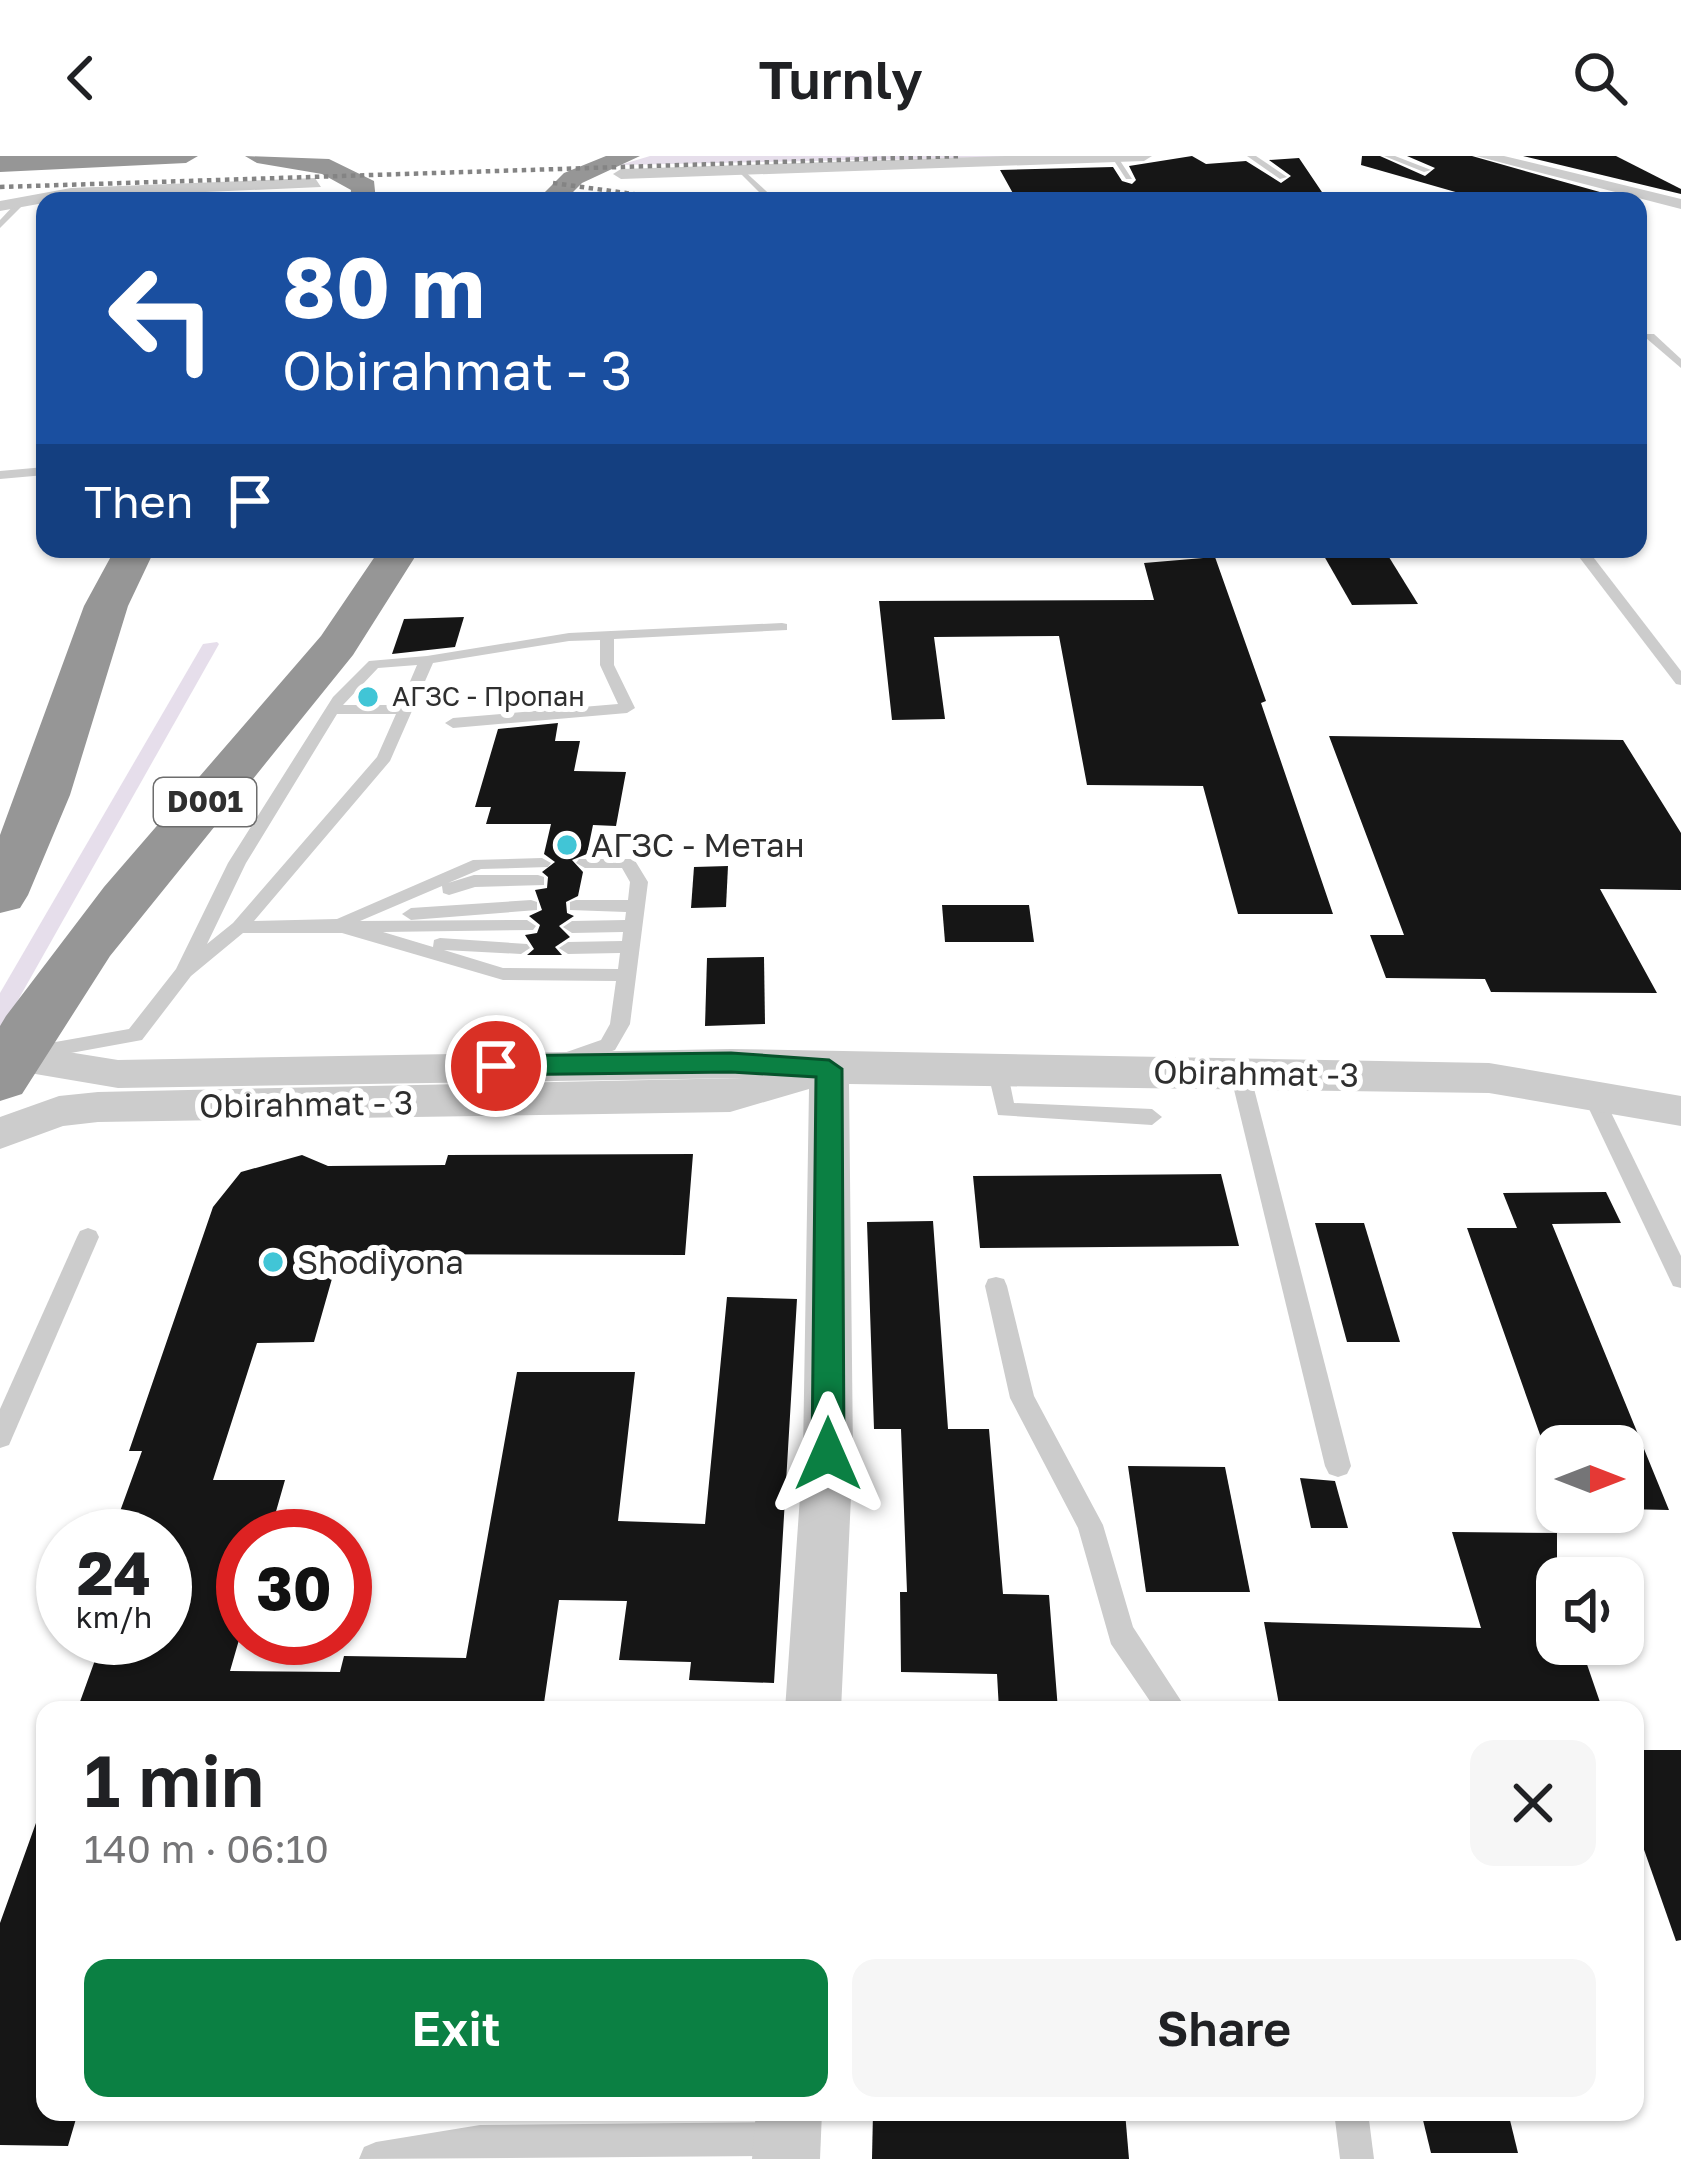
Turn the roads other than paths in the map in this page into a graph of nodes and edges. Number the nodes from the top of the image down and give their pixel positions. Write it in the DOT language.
graph roads {
  1 [pos="186,156"];
  2 [pos="257,156"];
  3 [pos="1144,156"];
  4 [pos="1251,156"];
  5 [pos="1388,156"];
  6 [pos="1484,156"];
  7 [pos="1114,158"];
  8 [pos="0,164"];
  9 [pos="624,165"];
  10 [pos="738,170"];
  11 [pos="1427,170"];
  12 [pos="1129,177"];
  13 [pos="1282,178"];
  14 [pos="315,183"];
  15 [pos="542,190"];
  16 [pos="86,192"];
  17 [pos="379,192"];
  18 [pos="763,192"];
  19 [pos="1632,192"];
  20 [pos="1647,196"];
  21 [pos="1681,204"];
  22 [pos="36,207"];
  23 [pos="4,216"];
  24 [pos="1650,336"];
  25 [pos="1681,365"];
  26 [pos="36,472"];
  27 [pos="0,475"];
  28 [pos="130,558"];
  29 [pos="394,558"];
  30 [pos="1587,558"];
  31 [pos="782,627"];
  32 [pos="607,635"];
  33 [pos="427,660"];
  34 [pos="1681,681"];
  35 [pos="337,703"];
  36 [pos="406,703"];
  37 [pos="453,723"];
  38 [pos="585,863"];
  39 [pos="540,872"];
  40 [pos="0,895"];
  41 [pos="576,906"];
  42 [pos="529,916"];
  43 [pos="635,916"];
  44 [pos="334,925"];
  45 [pos="238,927"];
  46 [pos="572,927"];
  47 [pos="630,947"];
  48 [pos="521,948"];
  49 [pos="568,948"];
  50 [pos="184,972"];
  51 [pos="627,975"];
  52 [pos="543,1065"];
  53 [pos="6,1067"];
  54 [pos="829,1069"];
  55 [pos="997,1069"];
  56 [pos="1240,1073"];
  57 [pos="1591,1092"];
  58 [pos="1681,1111"];
  59 [pos="1152,1117"];
  60 [pos="0,1133"];
  61 [pos="88,1237"];
  62 [pos="1681,1279"];
  63 [pos="996,1286"];
  64 [pos="0,1438"];
  65 [pos="1338,1466"];
  66 [pos="814,1701"];
  67 [pos="1167,1701"];
  68 [pos="1352,2121"];
  69 [pos="787,2137"];
  70 [pos="376,2159"];
  71 [pos="1357,2159"];
  1 -- 8 [label="highway"];
  2 -- 17 [label="highway"];
  3 -- 7 [label="street"];
  4 -- 13 [label="lane"];
  5 -- 11 [label="lane"];
  6 -- 19 [label="street"];
  7 -- 10 [label="street"];
  7 -- 12 [label="lane"];
  9 -- 10 [label="street"];
  9 -- 15 [label="highway"];
  10 -- 18 [label="lane"];
  14 -- 16 [label="street"];
  20 -- 21 [label="street"];
  22 -- 23 [label="street"];
  24 -- 25 [label="lane"];
  26 -- 27 [label="lane"];
  28 -- 40 [label="highway"];
  29 -- 53 [label="highway, D001"];
  30 -- 34 [label="lane"];
  31 -- 32 [label="lane"];
  32 -- 33 [label="lane"];
  32 -- 37 [label="lane"];
  33 -- 35 [label="lane"];
  33 -- 36 [label="lane"];
  35 -- 36 [label="lane"];
  35 -- 50 [label="lane"];
  36 -- 45 [label="lane"];
  38 -- 43 [label="lane"];
  39 -- 44 [label="lane"];
  41 -- 43 [label="lane"];
  42 -- 44 [label="lane"];
  43 -- 46 [label="lane"];
  43 -- 47 [label="lane"];
  44 -- 45 [label="lane"];
  44 -- 48 [label="lane"];
  44 -- 51 [label="lane"];
  45 -- 50 [label="lane"];
  47 -- 49 [label="lane"];
  47 -- 51 [label="lane"];
  50 -- 53 [label="lane"];
  51 -- 52 [label="lane"];
  52 -- 53 [label="street, Obirahmat - 3"];
  52 -- 54 [label="street, Obirahmat - 3"];
  54 -- 55 [label="street, Obirahmat -3"];
  54 -- 60 [label="street, Obirahmat - 3"];
  54 -- 66 [label="street"];
  55 -- 56 [label="street, Obirahmat -3"];
  55 -- 59 [label="lane"];
  56 -- 57 [label="street, Obirahmat -3"];
  56 -- 65 [label="lane"];
  57 -- 58 [label="street, Obirahmat -3"];
  57 -- 62 [label="lane"];
  61 -- 64 [label="lane"];
  63 -- 67 [label="lane"];
  68 -- 71 [label="lane"];
  69 -- 70 [label="lane"];
}
